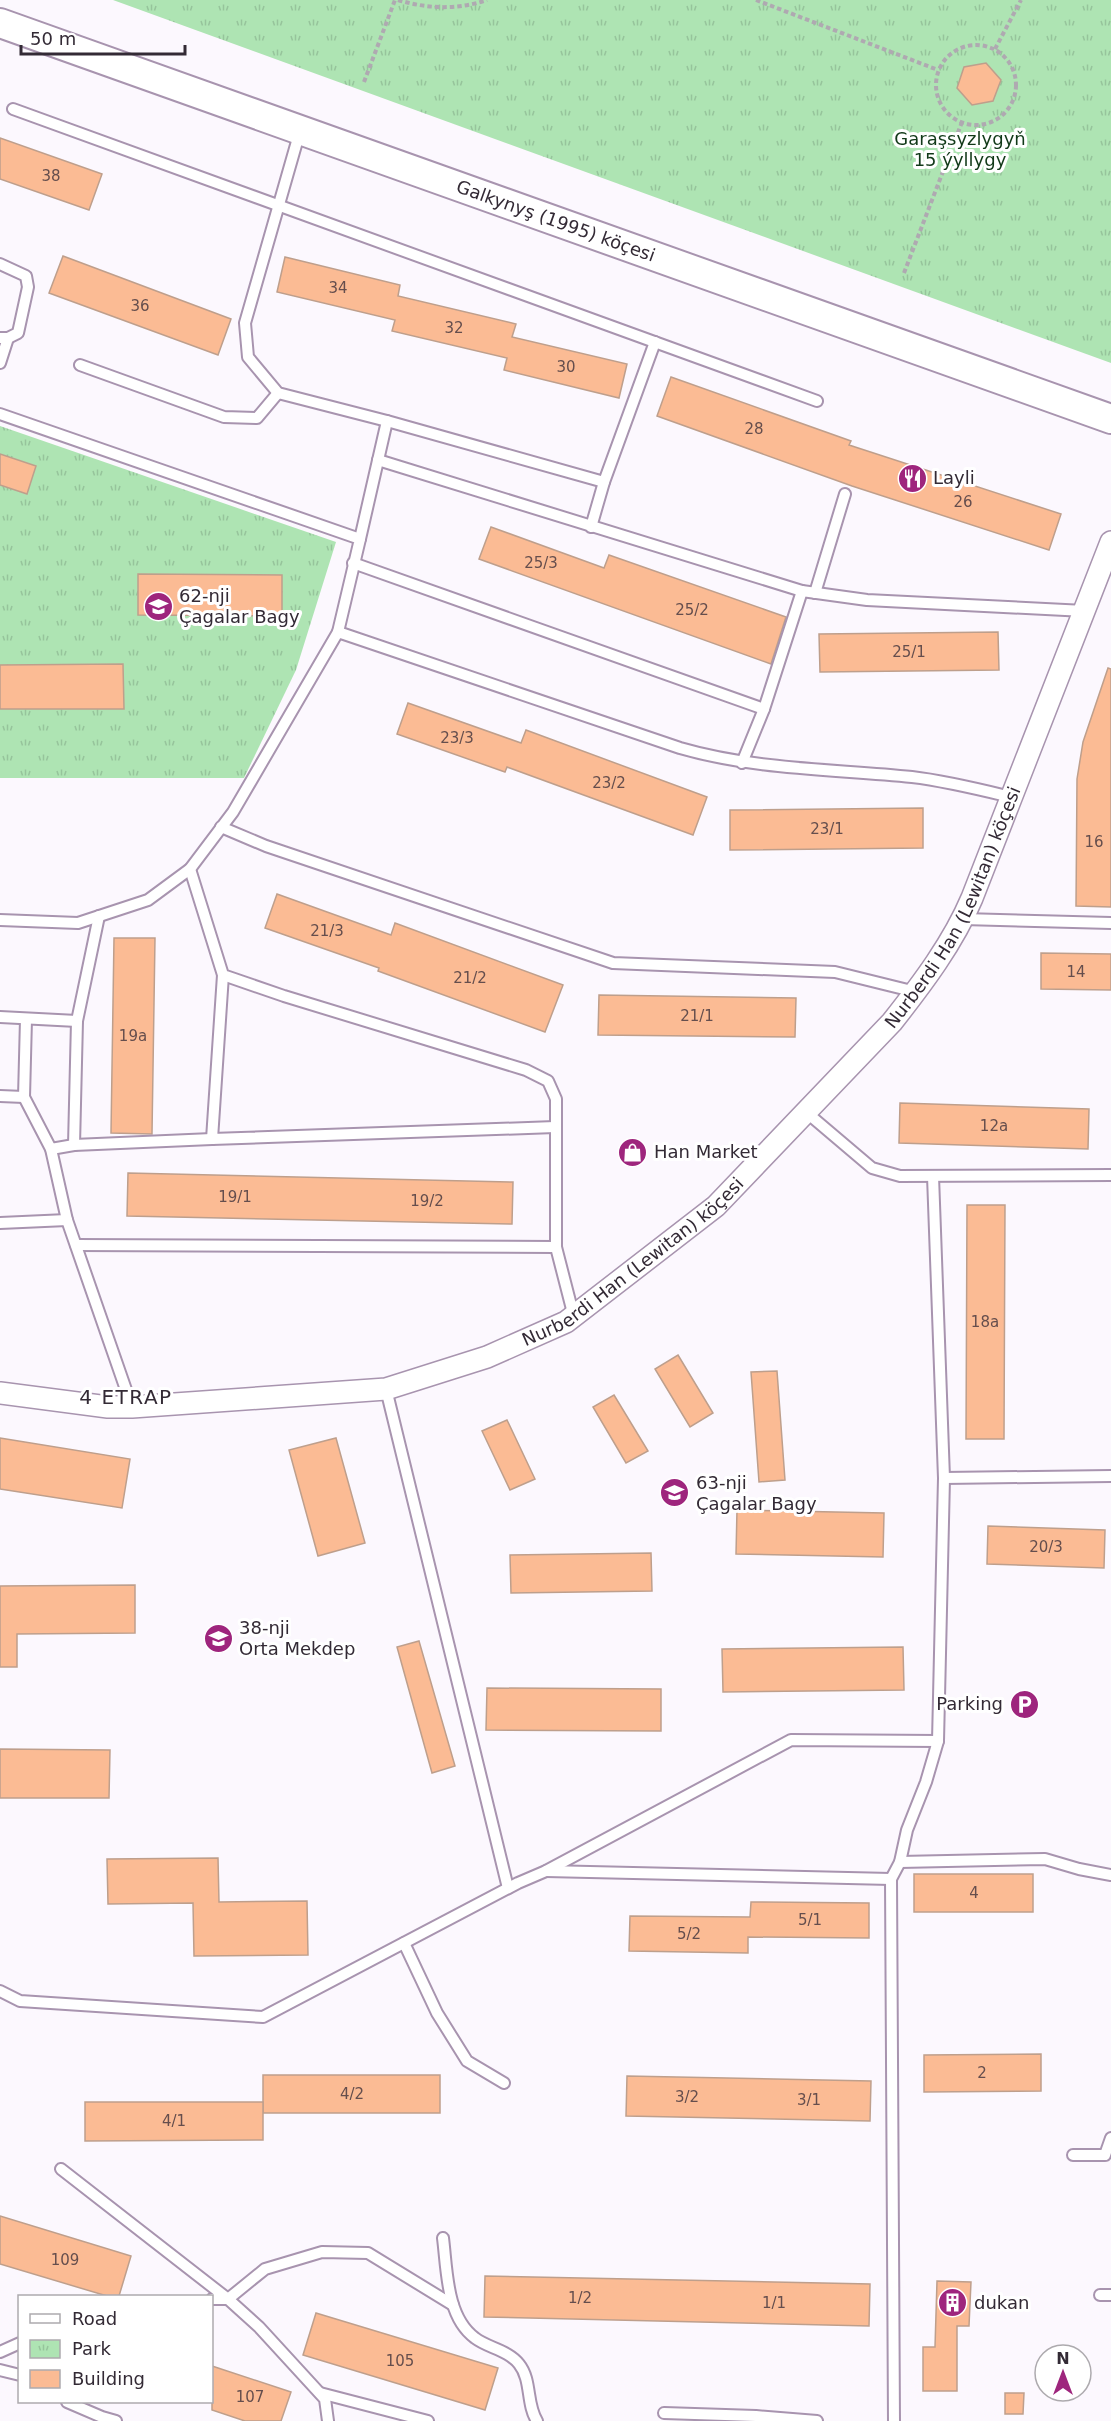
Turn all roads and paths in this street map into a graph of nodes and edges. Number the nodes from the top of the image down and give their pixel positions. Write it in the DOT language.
graph roads {
  1 [pos="397,0"];
  2 [pos="487,0"];
  3 [pos="756,0"];
  4 [pos="1021,0"];
  5 [pos="0,8"];
  6 [pos="0,23"];
  7 [pos="995,49"];
  8 [pos="938,70"];
  9 [pos="364,81"];
  10 [pos="13,109"];
  11 [pos="962,122"];
  12 [pos="301,130"];
  13 [pos="279,206"];
  14 [pos="0,264"];
  15 [pos="904,273"];
  16 [pos="4,338"];
  17 [pos="655,342"];
  18 [pos="0,363"];
  19 [pos="80,365"];
  20 [pos="278,393"];
  21 [pos="1111,400"];
  22 [pos="817,401"];
  23 [pos="0,414"];
  24 [pos="1111,419"];
  25 [pos="387,421"];
  26 [pos="378,460"];
  27 [pos="604,482"];
  28 [pos="845,494"];
  29 [pos="591,526"];
  30 [pos="360,539"];
  31 [pos="1111,542"];
  32 [pos="353,563"];
  33 [pos="802,591"];
  34 [pos="815,593"];
  35 [pos="1085,610"];
  36 [pos="338,632"];
  37 [pos="764,709"];
  38 [pos="742,763"];
  39 [pos="1011,797"];
  40 [pos="221,827"];
  41 [pos="190,869"];
  42 [pos="99,916"];
  43 [pos="0,920"];
  44 [pos="963,920"];
  45 [pos="1111,923"];
  46 [pos="223,975"];
  47 [pos="916,992"];
  48 [pos="0,1017"];
  49 [pos="26,1019"];
  50 [pos="77,1021"];
  51 [pos="0,1096"];
  52 [pos="24,1097"];
  53 [pos="806,1112"];
  54 [pos="555,1127"];
  55 [pos="212,1138"];
  56 [pos="74,1145"];
  57 [pos="51,1149"];
  58 [pos="1111,1175"];
  59 [pos="933,1176"];
  60 [pos="67,1220"];
  61 [pos="0,1223"];
  62 [pos="76,1245"];
  63 [pos="556,1247"];
  64 [pos="574,1317"];
  65 [pos="386,1389"];
  66 [pos="0,1393"];
  67 [pos="132,1407"];
  68 [pos="1111,1476"];
  69 [pos="944,1478"];
  70 [pos="938,1742"];
  71 [pos="900,1862"];
  72 [pos="546,1871"];
  73 [pos="1111,1875"];
  74 [pos="891,1879"];
  75 [pos="508,1888"];
  76 [pos="404,1943"];
  77 [pos="0,1991"];
  78 [pos="0,1997"];
  79 [pos="20,2001"];
  80 [pos="504,2083"];
  81 [pos="1111,2138"];
  82 [pos="1073,2155"];
  83 [pos="61,2169"];
  84 [pos="443,2238"];
  85 [pos="213,2299"];
  86 [pos="228,2299"];
  87 [pos="453,2305"];
  88 [pos="18,2344"];
  89 [pos="0,2352"];
  90 [pos="0,2370"];
  91 [pos="18,2374"];
  92 [pos="320,2393"];
  93 [pos="69,2403"];
  94 [pos="664,2413"];
  95 [pos="116,2421"];
  96 [pos="328,2421"];
  97 [pos="428,2421"];
  98 [pos="537,2421"];
  99 [pos="817,2421"];
  100 [pos="894,2421"];
  1 -- 2 [label="path"];
  1 -- 9 [label="path"];
  3 -- 8 [label="path"];
  4 -- 7 [label="path"];
  5 -- 21 [label="main road, Galkynyş (1995) köçesi"];
  6 -- 12 [label="main road, Galkynyş (1995) köçesi"];
  7 -- 8 [label="path"];
  7 -- 11 [label="path"];
  8 -- 11 [label="path"];
  10 -- 13 [label="lane"];
  11 -- 15 [label="path"];
  12 -- 13 [label="lane"];
  12 -- 24 [label="main road, Galkynyş (1995) köçesi"];
  13 -- 17 [label="lane"];
  13 -- 20 [label="lane"];
  14 -- 16 [label="lane"];
  16 -- 18 [label="lane"];
  17 -- 22 [label="lane"];
  17 -- 27 [label="lane"];
  19 -- 20 [label="lane"];
  20 -- 25 [label="lane"];
  23 -- 30 [label="lane"];
  25 -- 26 [label="lane"];
  25 -- 27 [label="lane"];
  26 -- 29 [label="lane"];
  26 -- 30 [label="lane"];
  27 -- 29 [label="lane"];
  28 -- 34 [label="lane"];
  29 -- 33 [label="lane"];
  30 -- 32 [label="lane"];
  31 -- 35 [label="street, Nurberdi Han (Lewitan) köçesi"];
  32 -- 36 [label="lane"];
  32 -- 37 [label="lane"];
  33 -- 34 [label="lane"];
  33 -- 37 [label="lane"];
  34 -- 35 [label="lane"];
  35 -- 39 [label="street, Nurberdi Han (Lewitan) köçesi"];
  36 -- 38 [label="lane"];
  36 -- 40 [label="lane"];
  37 -- 38 [label="lane"];
  38 -- 39 [label="lane"];
  39 -- 44 [label="street, Nurberdi Han (Lewitan) köçesi"];
  40 -- 41 [label="lane"];
  40 -- 47 [label="lane"];
  41 -- 42 [label="lane"];
  41 -- 46 [label="lane"];
  42 -- 43 [label="lane"];
  42 -- 50 [label="lane"];
  44 -- 45 [label="lane"];
  44 -- 47 [label="street, Nurberdi Han (Lewitan) köçesi"];
  46 -- 54 [label="lane"];
  46 -- 55 [label="lane"];
  47 -- 53 [label="street, Nurberdi Han (Lewitan) köçesi"];
  48 -- 49 [label="lane"];
  49 -- 50 [label="lane"];
  49 -- 52 [label="lane"];
  50 -- 56 [label="lane"];
  51 -- 52 [label="lane"];
  52 -- 57 [label="lane"];
  53 -- 59 [label="lane"];
  53 -- 64 [label="street, Nurberdi Han (Lewitan) köçesi"];
  54 -- 55 [label="lane"];
  54 -- 63 [label="lane"];
  55 -- 56 [label="lane"];
  56 -- 57 [label="lane"];
  57 -- 60 [label="lane"];
  58 -- 59 [label="lane"];
  59 -- 69 [label="lane"];
  60 -- 61 [label="lane"];
  60 -- 62 [label="lane"];
  62 -- 63 [label="lane"];
  62 -- 67 [label="lane"];
  63 -- 64 [label="lane"];
  64 -- 65 [label="street, Nurberdi Han (Lewitan) köçesi"];
  65 -- 67 [label="street, Nurberdi Han (Lewitan) köçesi"];
  65 -- 75 [label="lane"];
  66 -- 67 [label="street, Nurberdi Han (Lewitan) köçesi"];
  68 -- 69 [label="lane"];
  69 -- 70 [label="lane"];
  70 -- 71 [label="lane"];
  70 -- 72 [label="lane"];
  71 -- 73 [label="lane"];
  71 -- 74 [label="lane"];
  72 -- 74 [label="lane"];
  72 -- 75 [label="lane"];
  74 -- 100 [label="lane"];
  75 -- 76 [label="lane"];
  76 -- 79 [label="lane"];
  76 -- 80 [label="lane"];
  77 -- 79 [label="lane"];
  78 -- 79 [label="lane"];
  81 -- 82 [label="lane"];
  83 -- 86 [label="lane"];
  84 -- 87 [label="lane"];
  85 -- 86 [label="lane"];
  86 -- 87 [label="lane"];
  86 -- 92 [label="lane"];
  87 -- 98 [label="lane"];
  88 -- 89 [label="lane"];
  90 -- 91 [label="lane"];
  92 -- 96 [label="lane"];
  92 -- 97 [label="lane"];
  93 -- 95 [label="lane"];
  94 -- 99 [label="lane"];
}
